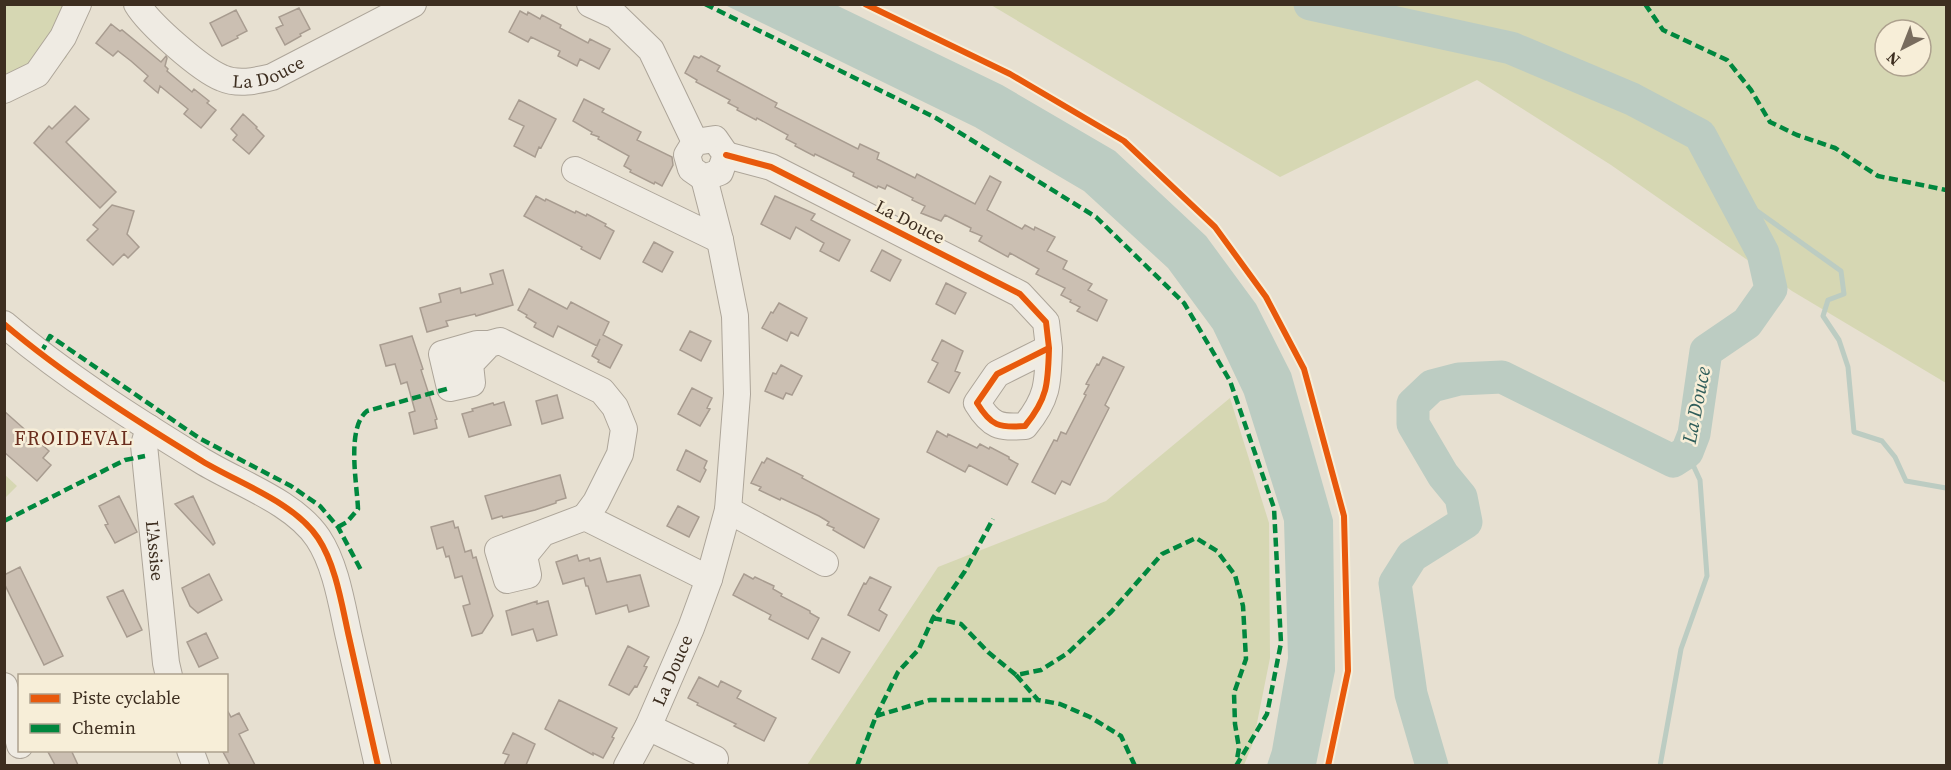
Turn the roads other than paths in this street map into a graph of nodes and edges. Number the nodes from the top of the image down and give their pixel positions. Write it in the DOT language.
graph roads {
  1 [pos="78,4"];
  2 [pos="137,4"];
  3 [pos="412,4"];
  4 [pos="590,4"];
  5 [pos="4,90"];
  6 [pos="694,142"];
  7 [pos="726,155"];
  8 [pos="575,170"];
  9 [pos="704,178"];
  10 [pos="720,240"];
  11 [pos="4,324"];
  12 [pos="489,344"];
  13 [pos="1049,348"];
  14 [pos="149,428"];
  15 [pos="728,510"];
  16 [pos="585,517"];
  17 [pos="542,534"];
  18 [pos="825,563"];
  19 [pos="709,579"];
  20 [pos="169,674"];
  21 [pos="4,686"];
  22 [pos="648,727"];
  23 [pos="18,738"];
  24 [pos="715,759"];
  25 [pos="378,765"];
  26 [pos="627,765"];
  1 -- 5 [label="street"];
  2 -- 3 [label="street, La Douce"];
  4 -- 6 [label="street"];
  6 -- 7 [label="street"];
  6 -- 9 [label="street"];
  7 -- 9 [label="street"];
  7 -- 13 [label="street, La Douce"];
  8 -- 10 [label="street"];
  9 -- 10 [label="street, La Douce"];
  10 -- 15 [label="street, La Douce"];
  11 -- 14 [label="street"];
  12 -- 16 [label="street"];
  14 -- 20 [label="street, L'Assise"];
  14 -- 25 [label="street"];
  15 -- 18 [label="street"];
  15 -- 19 [label="street, La Douce"];
  16 -- 17 [label="street"];
  16 -- 19 [label="street"];
  19 -- 22 [label="street, La Douce"];
  21 -- 23 [label="street"];
  22 -- 24 [label="street, La Douce"];
  22 -- 26 [label="street, La Douce"];
}
